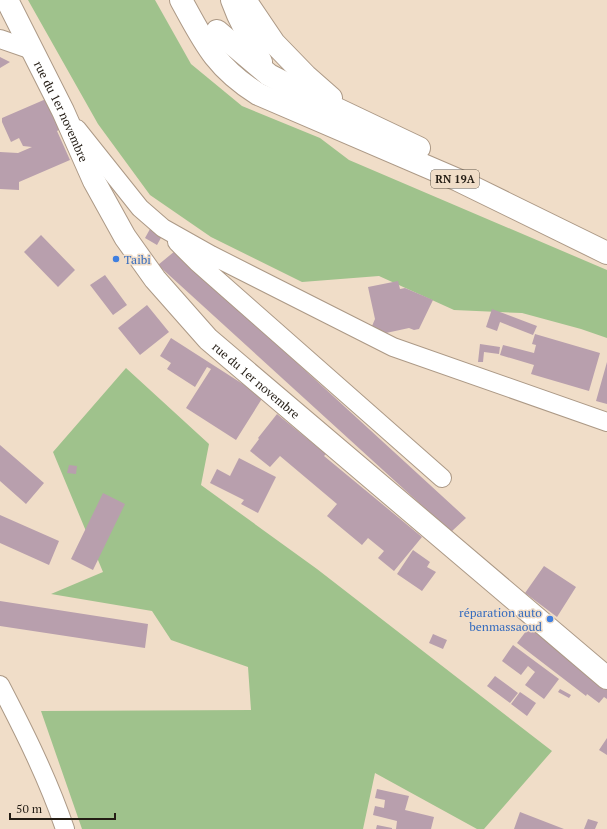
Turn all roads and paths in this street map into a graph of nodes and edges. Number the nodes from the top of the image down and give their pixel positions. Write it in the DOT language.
graph roads {
  1 [pos="7,0"];
  2 [pos="181,0"];
  3 [pos="188,0"];
  4 [pos="238,5"];
  5 [pos="217,30"];
  6 [pos="0,39"];
  7 [pos="274,42"];
  8 [pos="32,50"];
  9 [pos="232,75"];
  10 [pos="270,75"];
  11 [pos="63,111"];
  12 [pos="299,112"];
  13 [pos="359,120"];
  14 [pos="163,228"];
  15 [pos="607,236"];
  16 [pos="607,253"];
  17 [pos="607,422"];
  18 [pos="442,478"];
  19 [pos="607,678"];
  20 [pos="0,685"];
  21 [pos="65,829"];
  1 -- 8 [label="main road, rue du 1er novembre"];
  2 -- 9 [label="main road"];
  3 -- 5 [label="main road"];
  4 -- 5 [label="main road"];
  4 -- 7 [label="main road"];
  4 -- 10 [label="main road"];
  5 -- 10 [label="main road"];
  6 -- 8 [label="street"];
  7 -- 10 [label="main road"];
  7 -- 13 [label="main road"];
  8 -- 11 [label="main road, rue du 1er novembre"];
  9 -- 10 [label="main road"];
  9 -- 12 [label="main road"];
  10 -- 12 [label="main road"];
  10 -- 13 [label="main road"];
  11 -- 14 [label="street"];
  11 -- 19 [label="main road, rue du 1er novembre"];
  12 -- 16 [label="main road, RN 19A"];
  13 -- 15 [label="main road, RN 19A"];
  14 -- 17 [label="street"];
  14 -- 18 [label="street"];
  20 -- 21 [label="street"];
}
